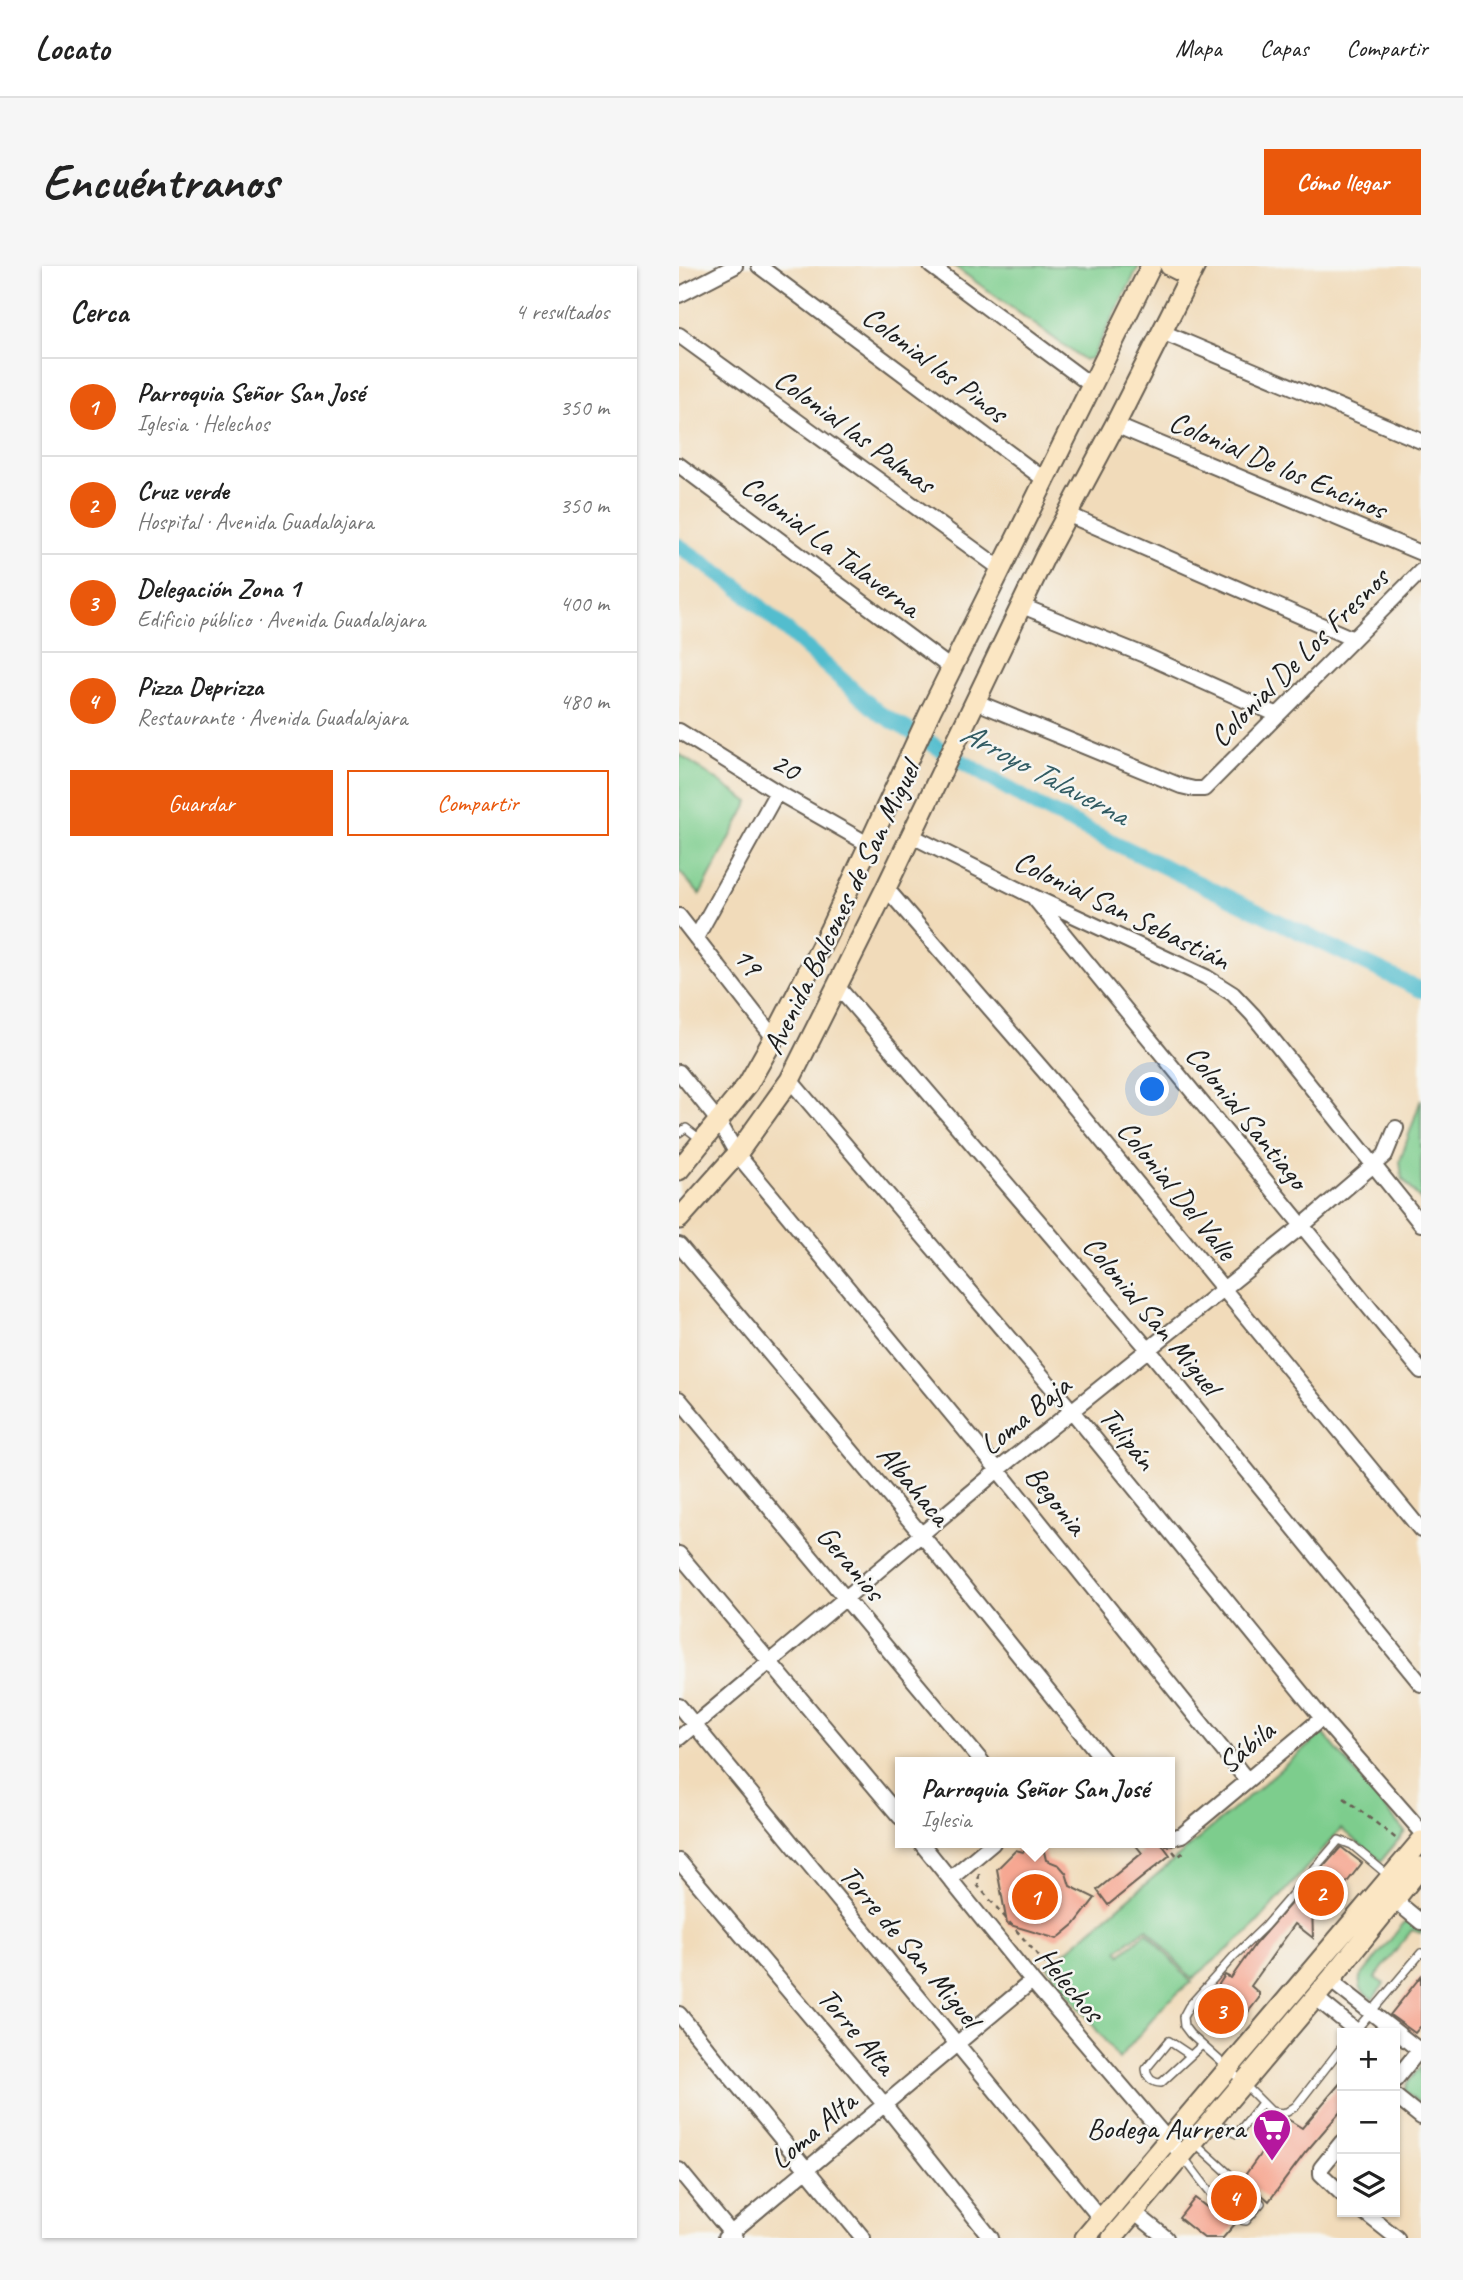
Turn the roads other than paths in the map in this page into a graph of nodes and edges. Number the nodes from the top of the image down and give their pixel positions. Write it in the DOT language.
graph roads {
  1 [pos="735,266"];
  2 [pos="759,266"];
  3 [pos="931,266"];
  4 [pos="1151,266"];
  5 [pos="1170,266"];
  6 [pos="1192,271"];
  7 [pos="679,295"];
  8 [pos="1162,332"];
  9 [pos="679,335"];
  10 [pos="1091,385"];
  11 [pos="1115,425"];
  12 [pos="1421,441"];
  13 [pos="679,464"];
  14 [pos="1045,480"];
  15 [pos="1067,514"];
  16 [pos="1016,540"];
  17 [pos="1421,553"];
  18 [pos="1045,556"];
  19 [pos="1001,569"];
  20 [pos="1421,571"];
  21 [pos="1022,606"];
  22 [pos="1353,639"];
  23 [pos="952,669"];
  24 [pos="970,709"];
  25 [pos="1278,715"];
  26 [pos="679,731"];
  27 [pos="776,792"];
  28 [pos="910,835"];
  29 [pos="868,844"];
  30 [pos="886,888"];
  31 [pos="1032,896"];
  32 [pos="679,916"];
  33 [pos="696,938"];
  34 [pos="838,986"];
  35 [pos="775,1038"];
  36 [pos="679,1072"];
  37 [pos="790,1080"];
  38 [pos="719,1122"];
  39 [pos="1396,1128"];
  40 [pos="679,1133"];
  41 [pos="703,1141"];
  42 [pos="737,1154"];
  43 [pos="682,1160"];
  44 [pos="1373,1166"];
  45 [pos="679,1219"];
  46 [pos="1421,1224"];
  47 [pos="1301,1226"];
  48 [pos="679,1245"];
  49 [pos="1223,1287"];
  50 [pos="1148,1349"];
  51 [pos="1421,1371"];
  52 [pos="679,1399"];
  53 [pos="1072,1411"];
  54 [pos="998,1470"];
  55 [pos="1421,1530"];
  56 [pos="921,1534"];
  57 [pos="679,1554"];
  58 [pos="847,1598"];
  59 [pos="769,1661"];
  60 [pos="1421,1684"];
  61 [pos="679,1706"];
  62 [pos="1322,1718"];
  63 [pos="695,1725"];
  64 [pos="679,1738"];
  65 [pos="978,1757"];
  66 [pos="1097,1757"];
  67 [pos="1247,1780"];
  68 [pos="895,1812"];
  69 [pos="1421,1831"];
  70 [pos="1175,1837"];
  71 [pos="1421,1841"];
  72 [pos="925,1848"];
  73 [pos="987,1848"];
  74 [pos="679,1861"];
  75 [pos="1421,1867"];
  76 [pos="951,1878"];
  77 [pos="1388,1888"];
  78 [pos="1421,1922"];
  79 [pos="1421,1953"];
  80 [pos="1330,1980"];
  81 [pos="1032,1981"];
  82 [pos="1303,2001"];
  83 [pos="1371,2012"];
  84 [pos="679,2014"];
  85 [pos="1349,2028"];
  86 [pos="1359,2028"];
  87 [pos="958,2043"];
  88 [pos="1202,2045"];
  89 [pos="1420,2049"];
  90 [pos="1337,2054"];
  91 [pos="1190,2055"];
  92 [pos="1229,2068"];
  93 [pos="1400,2068"];
  94 [pos="1244,2084"];
  95 [pos="1400,2100"];
  96 [pos="1262,2103"];
  97 [pos="884,2104"];
  98 [pos="1421,2116"];
  99 [pos="1211,2121"];
  100 [pos="1168,2140"];
  101 [pos="1188,2148"];
  102 [pos="1337,2149"];
  103 [pos="808,2169"];
  104 [pos="679,2170"];
  105 [pos="1337,2189"];
  106 [pos="1134,2212"];
  107 [pos="1370,2217"];
  108 [pos="1101,2219"];
  109 [pos="731,2236"];
  110 [pos="1117,2237"];
  111 [pos="863,2238"];
  112 [pos="991,2238"];
  113 [pos="1086,2238"];
  114 [pos="1166,2238"];
  115 [pos="1397,2238"];
  1 -- 7 [label="street"];
  2 -- 14 [label="street, Colonial los Pinos"];
  3 -- 10 [label="street"];
  4 -- 10 [label="street, Avenida Balcones de San Miguel"];
  5 -- 6 [label="street"];
  6 -- 8 [label="street, Avenida Balcones de San Miguel"];
  8 -- 11 [label="street, Avenida Balcones de San Miguel"];
  8 -- 12 [label="street"];
  9 -- 19 [label="street, Colonial las Palmas"];
  10 -- 14 [label="street, Avenida Balcones de San Miguel"];
  11 -- 15 [label="street, Avenida Balcones de San Miguel"];
  11 -- 17 [label="street, Colonial De los Encinos"];
  13 -- 23 [label="street, Colonial La Talaverna"];
  14 -- 16 [label="street, Avenida Balcones de San Miguel"];
  15 -- 18 [label="street, Avenida Balcones de San Miguel"];
  15 -- 22 [label="street"];
  16 -- 18 [label="street"];
  16 -- 19 [label="street, Avenida Balcones de San Miguel"];
  18 -- 21 [label="street, Avenida Balcones de San Miguel"];
  19 -- 23 [label="street, Avenida Balcones de San Miguel"];
  20 -- 22 [label="street, Colonial De Los Fresnos"];
  21 -- 24 [label="street, Avenida Balcones de San Miguel"];
  21 -- 25 [label="street"];
  22 -- 25 [label="street, Colonial De Los Fresnos"];
  23 -- 29 [label="street, Avenida Balcones de San Miguel"];
  24 -- 25 [label="street, Colonial De Los Fresnos"];
  24 -- 28 [label="street, Avenida Balcones de San Miguel"];
  26 -- 27 [label="street, 20"];
  27 -- 29 [label="street, 20"];
  27 -- 33 [label="street"];
  28 -- 30 [label="street, Avenida Balcones de San Miguel"];
  28 -- 31 [label="street, Colonial San Sebastián"];
  29 -- 35 [label="street, Avenida Balcones de San Miguel"];
  30 -- 34 [label="street, Avenida Balcones de San Miguel"];
  30 -- 49 [label="street, Colonial Del Valle"];
  31 -- 44 [label="street, Colonial San Sebastián"];
  31 -- 47 [label="street, Colonial Santiago"];
  32 -- 33 [label="street, 19"];
  33 -- 35 [label="street, 19"];
  34 -- 37 [label="street, Avenida Balcones de San Miguel"];
  34 -- 50 [label="street, Colonial San Miguel"];
  35 -- 38 [label="street, Avenida Balcones de San Miguel"];
  36 -- 38 [label="street, Begonia"];
  37 -- 42 [label="street, Avenida Balcones de San Miguel"];
  37 -- 53 [label="street, Tulipán"];
  38 -- 41 [label="street, Avenida Balcones de San Miguel"];
  38 -- 42 [label="street, Begonia"];
  39 -- 44 [label="street, Loma Baja"];
  40 -- 41 [label="lane"];
  41 -- 43 [label="street, Avenida Balcones de San Miguel"];
  42 -- 45 [label="street, Avenida Balcones de San Miguel"];
  42 -- 54 [label="street, Begonia"];
  44 -- 46 [label="street, Colonial San Sebastián"];
  44 -- 47 [label="street, Loma Baja"];
  47 -- 49 [label="street, Loma Baja"];
  47 -- 51 [label="street, Colonial Santiago"];
  48 -- 56 [label="street, Albahaca"];
  49 -- 50 [label="street, Loma Baja"];
  49 -- 55 [label="street, Colonial Del Valle"];
  50 -- 53 [label="street, Loma Baja"];
  50 -- 60 [label="street, Colonial San Miguel"];
  52 -- 58 [label="street, Geranios"];
  53 -- 54 [label="street, Loma Baja"];
  53 -- 62 [label="street, Tulipán"];
  54 -- 56 [label="street, Loma Baja"];
  54 -- 67 [label="street, Begonia"];
  56 -- 58 [label="street, Loma Baja"];
  56 -- 66 [label="street, Albahaca"];
  57 -- 59 [label="street"];
  58 -- 59 [label="street, Loma Baja"];
  58 -- 65 [label="street, Geranios"];
  59 -- 63 [label="street, Loma Baja"];
  59 -- 68 [label="street"];
  61 -- 63 [label="street, Torre de San Miguel"];
  62 -- 67 [label="street, Sábila"];
  62 -- 69 [label="street, Tulipán"];
  63 -- 64 [label="street, Loma Baja"];
  63 -- 87 [label="street, Torre de San Miguel"];
  67 -- 70 [label="street, Sábila"];
  71 -- 77 [label="street"];
  72 -- 76 [label="street, Helechos"];
  73 -- 76 [label="street"];
  74 -- 97 [label="street, Torre Alta"];
  75 -- 77 [label="street"];
  76 -- 81 [label="street, Helechos"];
  77 -- 78 [label="street"];
  77 -- 80 [label="street"];
  77 -- 82 [label="street"];
  77 -- 88 [label="lane"];
  79 -- 83 [label="lane"];
  80 -- 82 [label="street"];
  80 -- 83 [label="street"];
  81 -- 87 [label="street, Loma Alta"];
  81 -- 100 [label="street, Helechos"];
  82 -- 85 [label="street"];
  82 -- 92 [label="street"];
  82 -- 94 [label="street"];
  83 -- 86 [label="lane"];
  83 -- 89 [label="street"];
  84 -- 103 [label="street"];
  87 -- 97 [label="street, Loma Alta"];
  87 -- 108 [label="street, Torre de San Miguel"];
  88 -- 91 [label="lane"];
  88 -- 92 [label="lane"];
  89 -- 93 [label="street"];
  90 -- 96 [label="lane"];
  91 -- 91 [label="lane"];
  92 -- 94 [label="lane"];
  92 -- 100 [label="street"];
  94 -- 96 [label="lane"];
  94 -- 99 [label="street"];
  95 -- 98 [label="street"];
  96 -- 99 [label="lane"];
  97 -- 103 [label="street, Loma Alta"];
  97 -- 112 [label="street, Torre Alta"];
  99 -- 101 [label="street"];
  100 -- 101 [label="street, Helechos"];
  100 -- 108 [label="street"];
  101 -- 101 [label="lane"];
  101 -- 106 [label="street"];
  102 -- 105 [label="street"];
  103 -- 109 [label="street, Loma Alta"];
  103 -- 111 [label="street"];
  104 -- 109 [label="street"];
  106 -- 110 [label="street"];
  106 -- 114 [label="street"];
  107 -- 115 [label="street"];
  108 -- 113 [label="street"];
}
